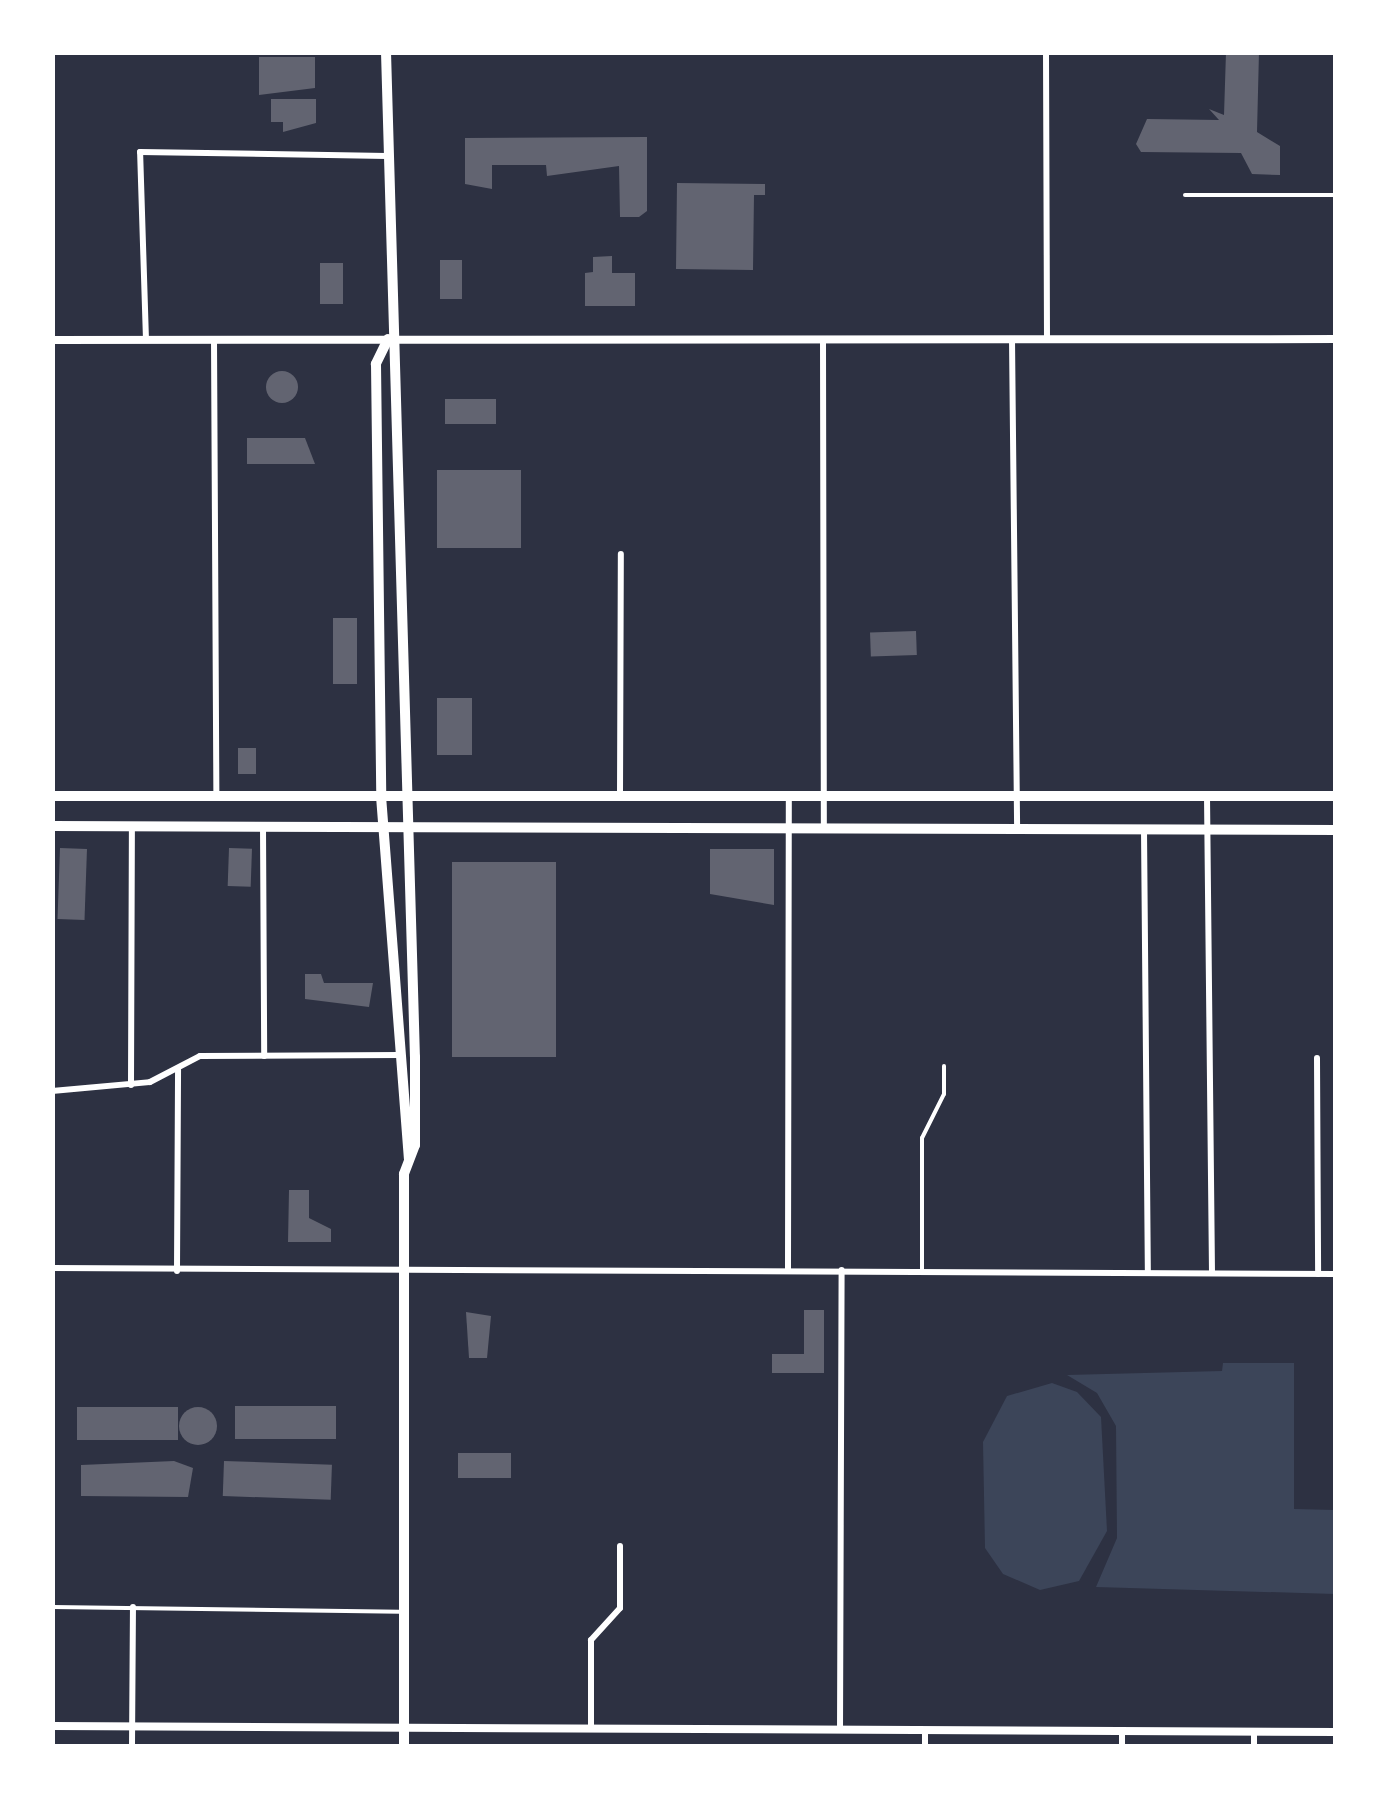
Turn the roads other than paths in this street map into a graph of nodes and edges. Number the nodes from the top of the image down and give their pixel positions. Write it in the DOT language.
graph roads {
  1 [pos="386,52"];
  2 [pos="1046,52"];
  3 [pos="387,156"];
  4 [pos="1185,194"];
  5 [pos="1336,195"];
  6 [pos="388,339"];
  7 [pos="822,339"];
  8 [pos="1012,339"];
  9 [pos="1046,339"];
  10 [pos="1336,339"];
  11 [pos="52,340"];
  12 [pos="146,340"];
  13 [pos="214,340"];
  14 [pos="620,554"];
  15 [pos="789,794"];
  16 [pos="823,794"];
  17 [pos="620,795"];
  18 [pos="1017,795"];
  19 [pos="1207,795"];
  20 [pos="52,796"];
  21 [pos="216,796"];
  22 [pos="381,796"];
  23 [pos="403,796"];
  24 [pos="1336,796"];
  25 [pos="382,825"];
  26 [pos="404,825"];
  27 [pos="52,826"];
  28 [pos="132,826"];
  29 [pos="264,826"];
  30 [pos="789,828"];
  31 [pos="824,828"];
  32 [pos="1017,828"];
  33 [pos="1144,829"];
  34 [pos="1209,829"];
  35 [pos="1336,830"];
  36 [pos="402,1055"];
  37 [pos="264,1056"];
  38 [pos="1318,1058"];
  39 [pos="944,1066"];
  40 [pos="178,1069"];
  41 [pos="132,1085"];
  42 [pos="52,1091"];
  43 [pos="409,1159"];
  44 [pos="52,1268"];
  45 [pos="404,1269"];
  46 [pos="788,1270"];
  47 [pos="842,1270"];
  48 [pos="922,1271"];
  49 [pos="1148,1271"];
  50 [pos="1212,1271"];
  51 [pos="177,1272"];
  52 [pos="1318,1274"];
  53 [pos="1336,1274"];
  54 [pos="620,1546"];
  55 [pos="53,1606"];
  56 [pos="133,1608"];
  57 [pos="405,1612"];
  58 [pos="52,1726"];
  59 [pos="132,1726"];
  60 [pos="404,1727"];
  61 [pos="591,1728"];
  62 [pos="840,1730"];
  63 [pos="925,1730"];
  64 [pos="1122,1732"];
  65 [pos="1254,1732"];
  66 [pos="1336,1732"];
  67 [pos="132,1746"];
  68 [pos="404,1746"];
  69 [pos="925,1746"];
  70 [pos="1122,1746"];
  71 [pos="1254,1746"];
  1 -- 3 [label="main road"];
  2 -- 9 [label="street"];
  3 -- 6 [label="main road"];
  3 -- 12 [label="street"];
  4 -- 5 [label="lane"];
  6 -- 7 [label="street"];
  6 -- 13 [label="street"];
  6 -- 22 [label="main road"];
  6 -- 23 [label="main road"];
  7 -- 8 [label="street"];
  7 -- 16 [label="street"];
  8 -- 9 [label="street"];
  8 -- 18 [label="street"];
  9 -- 10 [label="street"];
  11 -- 12 [label="street"];
  12 -- 13 [label="street"];
  13 -- 21 [label="street"];
  14 -- 17 [label="street"];
  15 -- 16 [label="main road"];
  15 -- 17 [label="main road"];
  15 -- 30 [label="street"];
  16 -- 18 [label="main road"];
  16 -- 31 [label="street"];
  17 -- 23 [label="main road"];
  18 -- 19 [label="main road"];
  18 -- 32 [label="street"];
  19 -- 24 [label="main road"];
  19 -- 34 [label="street"];
  20 -- 21 [label="main road"];
  21 -- 22 [label="main road"];
  22 -- 23 [label="main road"];
  22 -- 25 [label="main road"];
  23 -- 26 [label="main road"];
  25 -- 26 [label="main road"];
  25 -- 29 [label="main road"];
  25 -- 36 [label="main road"];
  26 -- 30 [label="main road"];
  26 -- 43 [label="main road"];
  27 -- 28 [label="main road"];
  28 -- 29 [label="main road"];
  28 -- 41 [label="street"];
  29 -- 37 [label="street"];
  30 -- 31 [label="main road"];
  30 -- 46 [label="street"];
  31 -- 32 [label="main road"];
  32 -- 33 [label="main road"];
  33 -- 34 [label="main road"];
  33 -- 49 [label="street"];
  34 -- 35 [label="main road"];
  34 -- 50 [label="street"];
  36 -- 37 [label="street"];
  36 -- 43 [label="main road"];
  37 -- 40 [label="street"];
  38 -- 52 [label="street"];
  39 -- 48 [label="lane"];
  40 -- 41 [label="street"];
  40 -- 51 [label="street"];
  41 -- 42 [label="street"];
  43 -- 45 [label="main road"];
  44 -- 51 [label="street"];
  45 -- 46 [label="street"];
  45 -- 51 [label="street"];
  45 -- 57 [label="main road"];
  46 -- 47 [label="street"];
  47 -- 48 [label="street"];
  47 -- 62 [label="street"];
  48 -- 49 [label="street"];
  49 -- 50 [label="street"];
  50 -- 52 [label="street"];
  52 -- 53 [label="street"];
  54 -- 61 [label="street"];
  55 -- 56 [label="lane"];
  56 -- 57 [label="lane"];
  56 -- 59 [label="street"];
  57 -- 60 [label="main road"];
  58 -- 59 [label="street"];
  59 -- 60 [label="street"];
  59 -- 67 [label="street"];
  60 -- 61 [label="street"];
  60 -- 68 [label="main road"];
  61 -- 62 [label="street"];
  62 -- 63 [label="street"];
  63 -- 64 [label="street"];
  63 -- 69 [label="street"];
  64 -- 65 [label="street"];
  64 -- 70 [label="street"];
  65 -- 66 [label="street"];
  65 -- 71 [label="street"];
}
